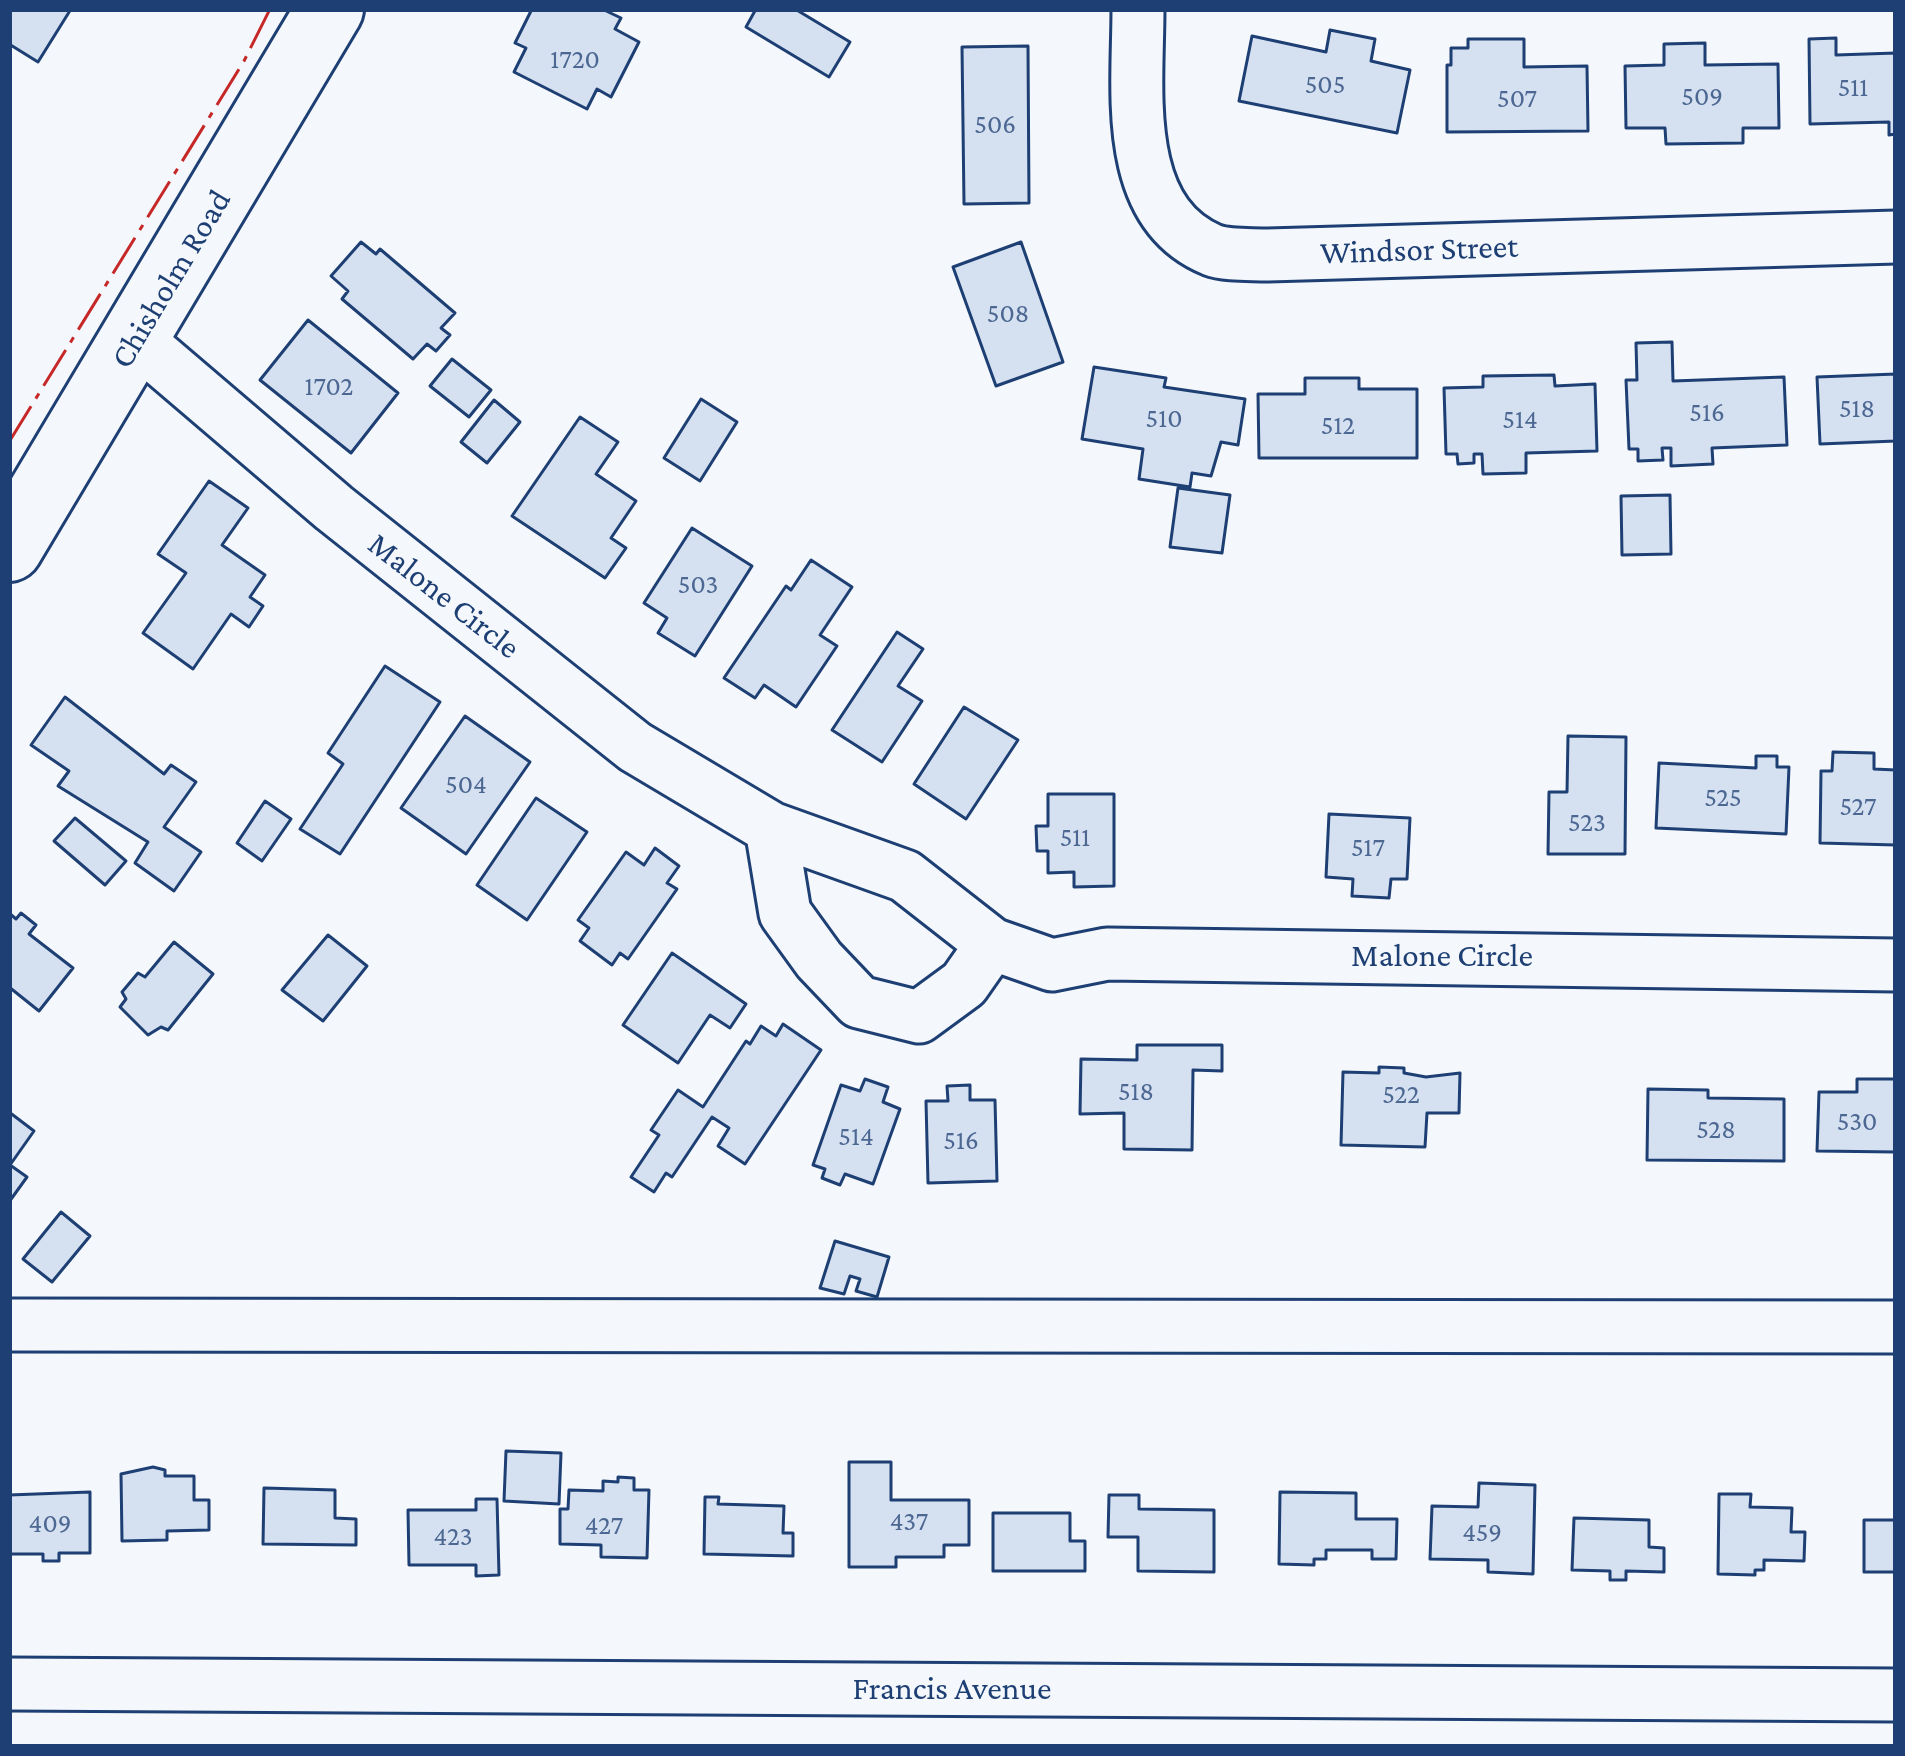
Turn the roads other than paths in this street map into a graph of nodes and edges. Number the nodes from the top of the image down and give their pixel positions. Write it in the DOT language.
graph roads {
  1 [pos="330,9"];
  2 [pos="1138,9"];
  3 [pos="1896,237"];
  4 [pos="135,338"];
  5 [pos="9,548"];
  6 [pos="771,828"];
  7 [pos="992,944"];
  8 [pos="1896,965"];
  9 [pos="9,1325"];
  10 [pos="1896,1327"];
  11 [pos="9,1684"];
  12 [pos="1896,1695"];
  1 -- 4 [label="main road, Chisholm Road"];
  2 -- 3 [label="street, Windsor Street"];
  4 -- 5 [label="main road, Chisholm Road"];
  4 -- 6 [label="street, Malone Circle"];
  6 -- 7 [label="street, Malone Circle"];
  6 -- 7 [label="street"];
  7 -- 8 [label="street, Malone Circle"];
  9 -- 10 [label="street"];
  11 -- 12 [label="street, Francis Avenue"];
}
